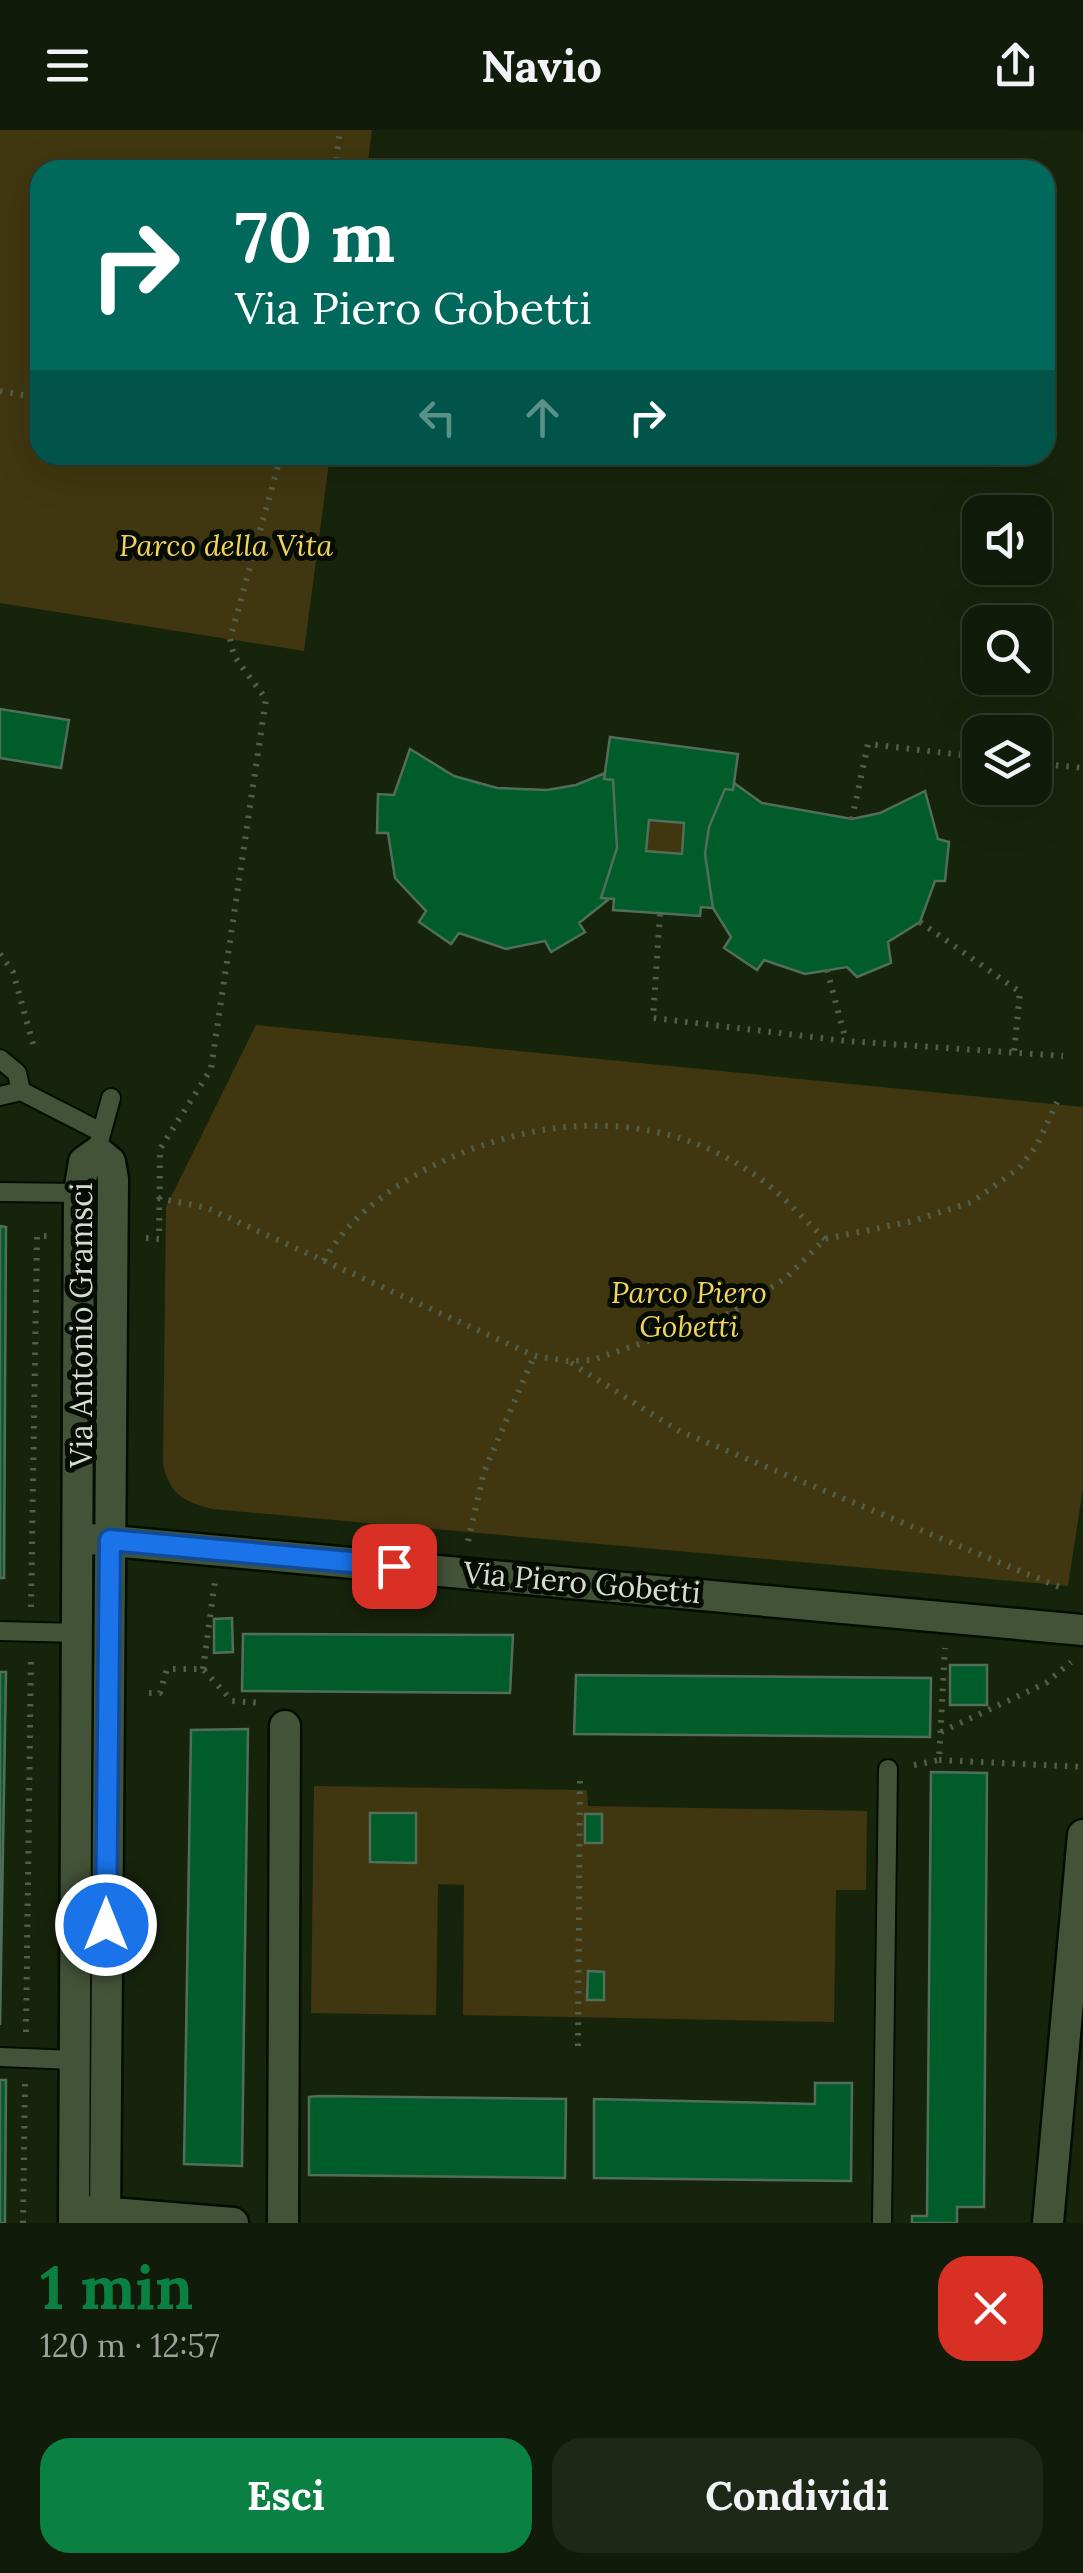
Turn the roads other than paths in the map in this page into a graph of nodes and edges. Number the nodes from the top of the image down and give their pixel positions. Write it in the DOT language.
graph roads {
  1 [pos="0,1059"];
  2 [pos="27,1094"];
  3 [pos="0,1096"];
  4 [pos="111,1098"];
  5 [pos="99,1142"];
  6 [pos="0,1192"];
  7 [pos="79,1193"];
  8 [pos="95,1539"];
  9 [pos="1083,1630"];
  10 [pos="0,1631"];
  11 [pos="78,1633"];
  12 [pos="285,1726"];
  13 [pos="888,1769"];
  14 [pos="1083,1835"];
  15 [pos="0,2057"];
  16 [pos="74,2060"];
  17 [pos="90,2217"];
  18 [pos="233,2223"];
  19 [pos="283,2223"];
  20 [pos="882,2223"];
  21 [pos="1048,2223"];
  1 -- 2 [label="lane"];
  2 -- 3 [label="lane"];
  2 -- 5 [label="lane"];
  4 -- 5 [label="lane"];
  5 -- 7 [label="street, Via Antonio Gramsci"];
  5 -- 8 [label="street, Via Antonio Gramsci"];
  6 -- 7 [label="lane"];
  7 -- 8 [label="street, Via Antonio Gramsci"];
  8 -- 9 [label="street, Via Piero Gobetti"];
  8 -- 11 [label="street, Via Antonio Gramsci"];
  8 -- 17 [label="street, Via Antonio Gramsci"];
  10 -- 11 [label="lane"];
  11 -- 16 [label="street, Via Antonio Gramsci"];
  12 -- 19 [label="street"];
  13 -- 20 [label="lane"];
  14 -- 21 [label="street"];
  15 -- 16 [label="lane"];
  16 -- 17 [label="street, Via Antonio Gramsci"];
  17 -- 18 [label="street"];
}
